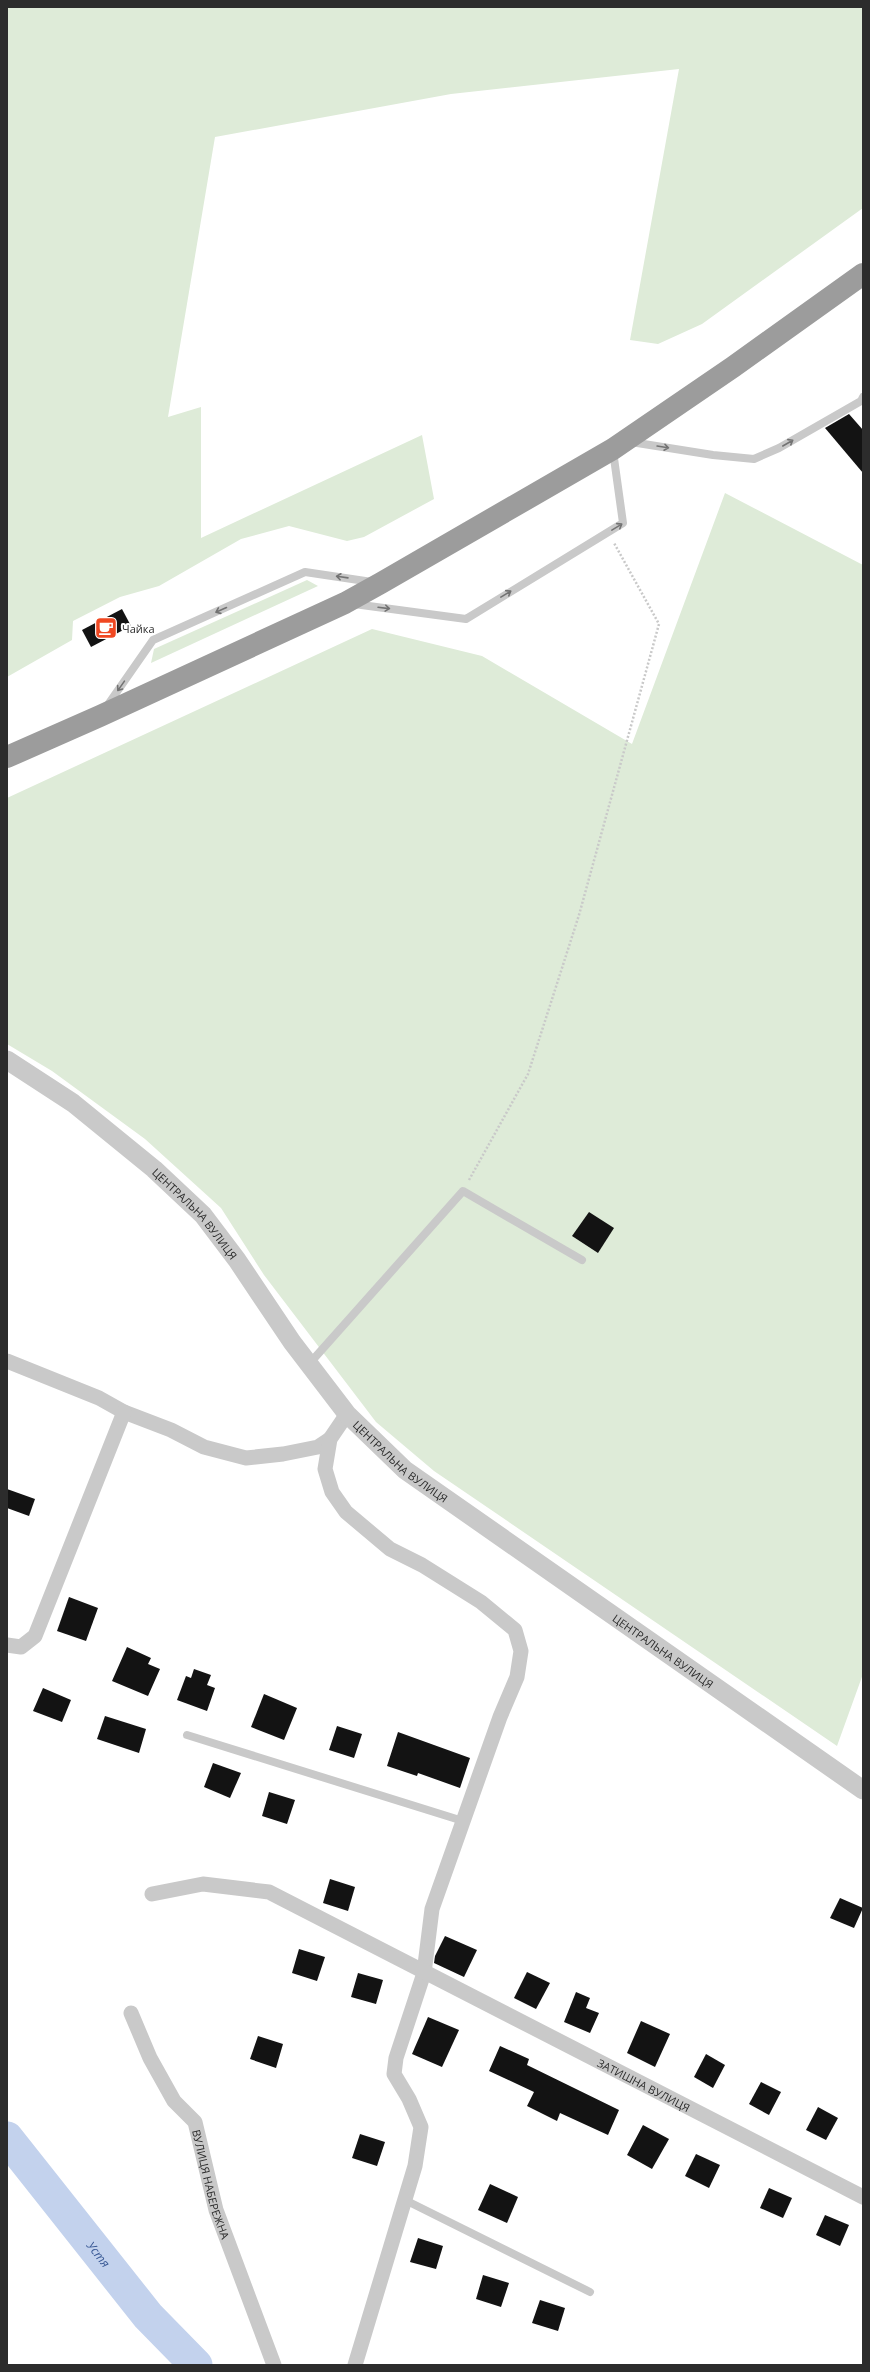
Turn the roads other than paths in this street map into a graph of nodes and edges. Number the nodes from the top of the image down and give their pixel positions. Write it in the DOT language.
graph roads {
  1 [pos="863,274"];
  2 [pos="863,397"];
  3 [pos="618,445"];
  4 [pos="381,583"];
  5 [pos="345,603"];
  6 [pos="100,716"];
  7 [pos="7,757"];
  8 [pos="7,1060"];
  9 [pos="582,1260"];
  10 [pos="7,1361"];
  11 [pos="310,1363"];
  12 [pos="124,1412"];
  13 [pos="347,1414"];
  14 [pos="330,1439"];
  15 [pos="7,1645"];
  16 [pos="187,1735"];
  17 [pos="863,1790"];
  18 [pos="464,1821"];
  19 [pos="152,1894"];
  20 [pos="424,1973"];
  21 [pos="131,2013"];
  22 [pos="863,2197"];
  23 [pos="405,2200"];
  24 [pos="590,2292"];
  25 [pos="274,2365"];
  26 [pos="355,2365"];
  1 -- 3 [label="highway"];
  3 -- 2 [label="lane, one-way"];
  3 -- 4 [label="highway"];
  5 -- 3 [label="lane, one-way"];
  4 -- 5 [label="highway"];
  4 -- 6 [label="lane, one-way"];
  5 -- 6 [label="highway"];
  6 -- 7 [label="highway"];
  8 -- 11 [label="street, ЦЕНТРАЛЬНА ВУЛИЦЯ"];
  9 -- 11 [label="lane"];
  10 -- 12 [label="street"];
  11 -- 13 [label="street, ЦЕНТРАЛЬНА ВУЛИЦЯ"];
  12 -- 14 [label="street"];
  12 -- 15 [label="street"];
  13 -- 14 [label="street"];
  13 -- 17 [label="street, ЦЕНТРАЛЬНА ВУЛИЦЯ"];
  14 -- 18 [label="street"];
  16 -- 18 [label="lane"];
  18 -- 20 [label="street"];
  19 -- 20 [label="street, ЗАТИШНА ВУЛИЦЯ"];
  20 -- 22 [label="street, ЗАТИШНА ВУЛИЦЯ"];
  20 -- 23 [label="street"];
  21 -- 25 [label="street, ВУЛИЦЯ НАБЕРЕЖНА"];
  23 -- 24 [label="lane"];
  23 -- 26 [label="street"];
}
